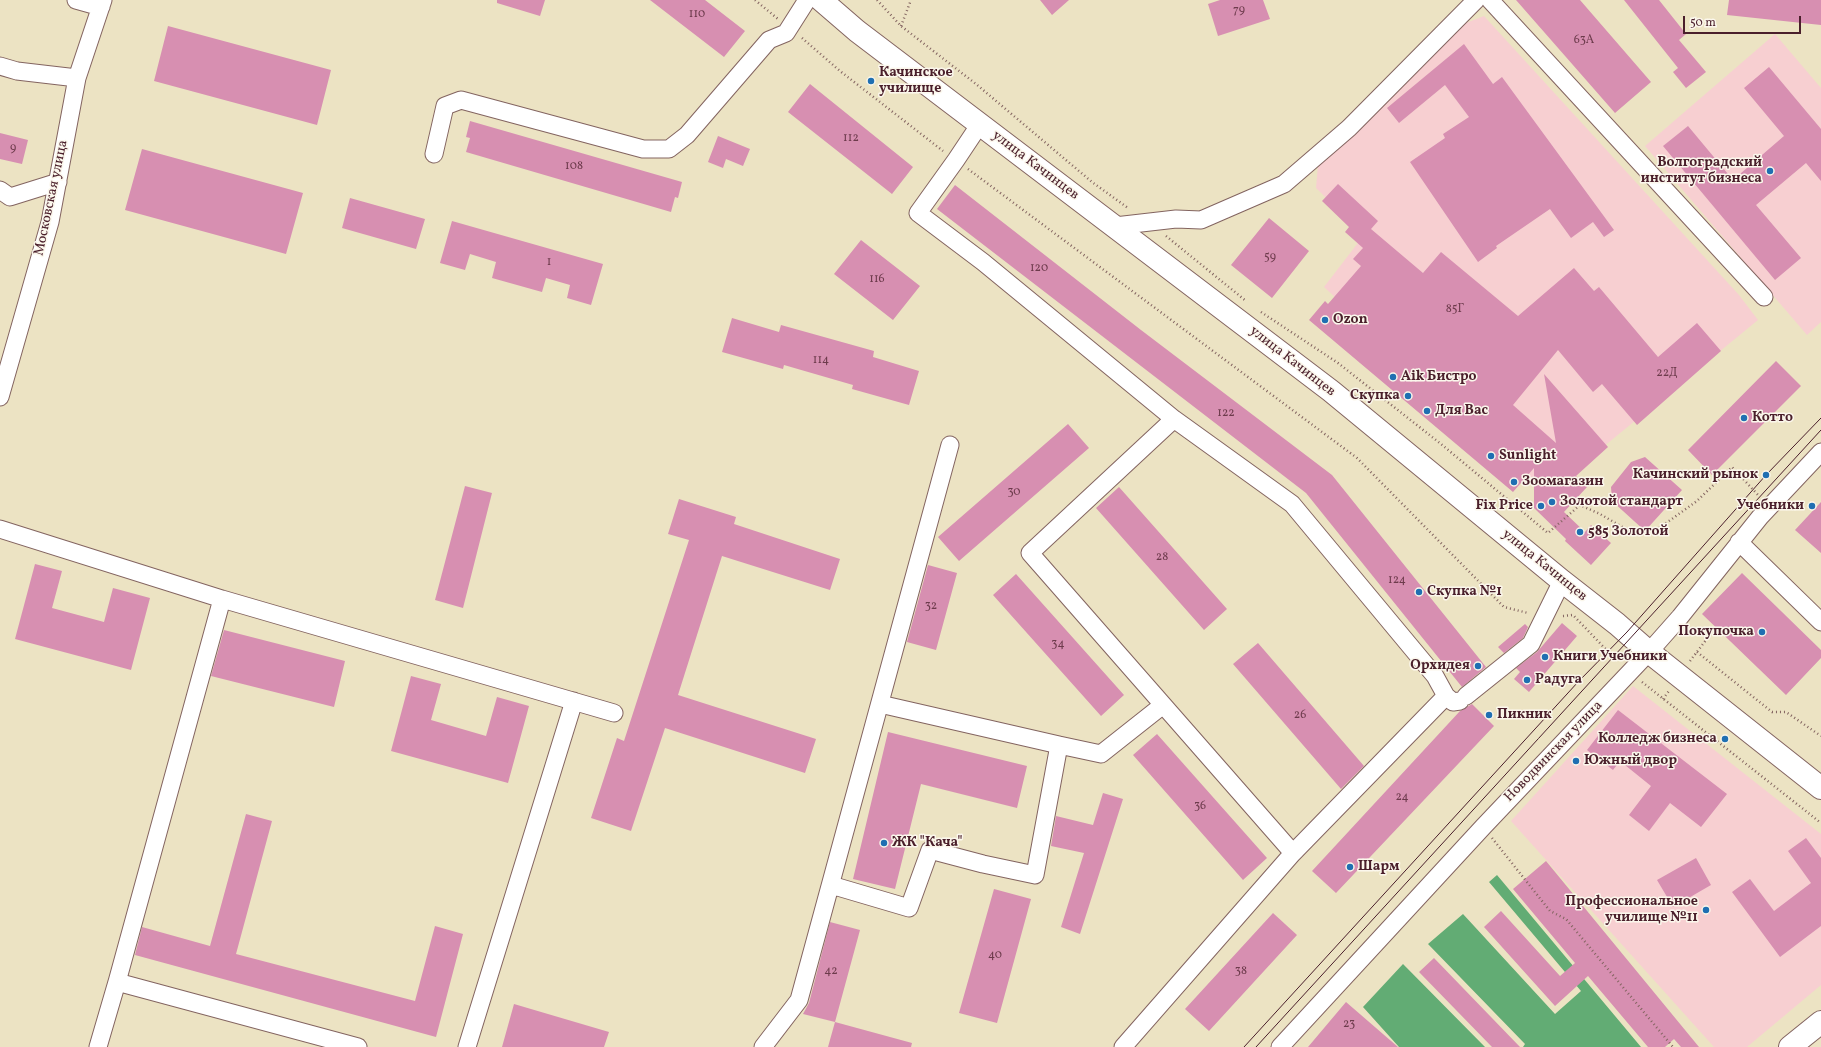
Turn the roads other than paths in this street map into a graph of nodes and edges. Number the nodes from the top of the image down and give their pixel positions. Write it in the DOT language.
graph roads {
  1 [pos="76,0"];
  2 [pos="807,0"];
  3 [pos="821,0"];
  4 [pos="840,0"];
  5 [pos="1490,0"];
  6 [pos="1472,2"];
  7 [pos="102,4"];
  8 [pos="857,31"];
  9 [pos="0,66"];
  10 [pos="77,78"];
  11 [pos="980,124"];
  12 [pos="434,154"];
  13 [pos="58,182"];
  14 [pos="0,190"];
  15 [pos="1115,226"];
  16 [pos="1764,298"];
  17 [pos="0,397"];
  18 [pos="1174,419"];
  19 [pos="950,445"];
  20 [pos="1821,452"];
  21 [pos="0,529"];
  22 [pos="1739,542"];
  23 [pos="1562,581"];
  24 [pos="222,599"];
  25 [pos="1821,622"];
  26 [pos="1649,652"];
  27 [pos="1457,698"];
  28 [pos="574,701"];
  29 [pos="880,704"];
  30 [pos="1163,705"];
  31 [pos="614,713"];
  32 [pos="1059,745"];
  33 [pos="1821,788"];
  34 [pos="1293,853"];
  35 [pos="831,885"];
  36 [pos="117,982"];
  37 [pos="1821,1022"];
  38 [pos="98,1047"];
  39 [pos="358,1047"];
  40 [pos="467,1047"];
  41 [pos="763,1047"];
  42 [pos="1123,1047"];
  43 [pos="1280,1047"];
  44 [pos="1790,1047"];
  1 -- 7 [label="street"];
  2 -- 12 [label="street"];
  3 -- 8 [label="main road"];
  4 -- 8 [label="main road, улица Качинцев"];
  5 -- 16 [label="street"];
  6 -- 15 [label="street"];
  7 -- 10 [label="street, Московская улица"];
  8 -- 11 [label="main road, улица Качинцев"];
  9 -- 10 [label="street"];
  10 -- 13 [label="street, Московская улица"];
  11 -- 15 [label="main road, улица Качинцев"];
  11 -- 18 [label="street"];
  13 -- 14 [label="street"];
  13 -- 17 [label="street, Московская улица"];
  15 -- 23 [label="main road, улица Качинцев"];
  18 -- 27 [label="street"];
  18 -- 30 [label="street"];
  19 -- 29 [label="street"];
  20 -- 22 [label="street, Новодвинская улица"];
  21 -- 24 [label="street"];
  22 -- 25 [label="street"];
  22 -- 26 [label="street, Новодвинская улица"];
  23 -- 26 [label="main road, улица Качинцев"];
  23 -- 27 [label="street"];
  24 -- 28 [label="street"];
  24 -- 36 [label="street"];
  26 -- 33 [label="main road, улица Качинцев"];
  26 -- 43 [label="street, Новодвинская улица"];
  27 -- 34 [label="street"];
  28 -- 31 [label="street"];
  28 -- 40 [label="street"];
  29 -- 32 [label="street"];
  29 -- 35 [label="street"];
  30 -- 32 [label="street"];
  30 -- 34 [label="street"];
  32 -- 35 [label="street"];
  34 -- 42 [label="street"];
  35 -- 41 [label="street"];
  36 -- 38 [label="street"];
  36 -- 39 [label="street"];
  37 -- 44 [label="main road"];
}
